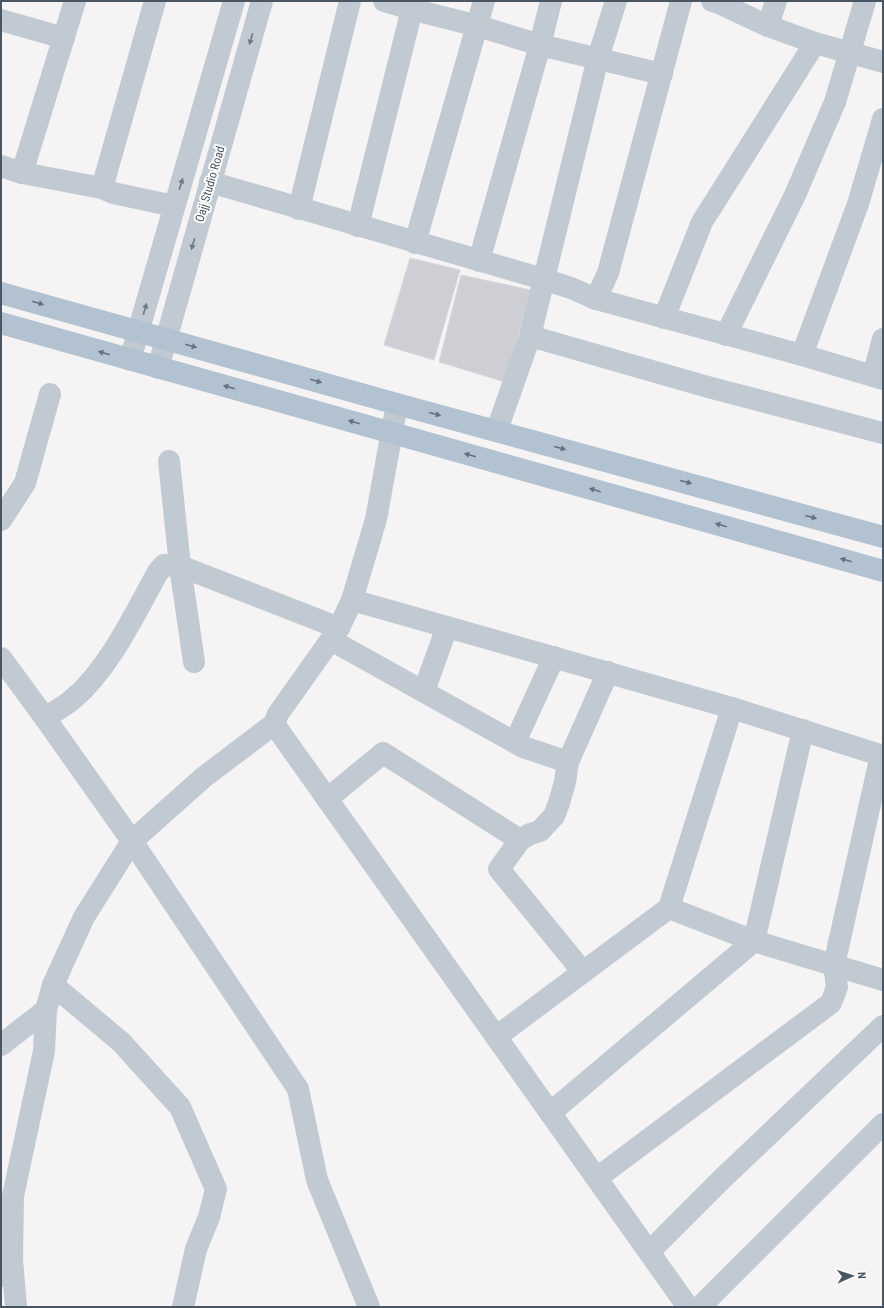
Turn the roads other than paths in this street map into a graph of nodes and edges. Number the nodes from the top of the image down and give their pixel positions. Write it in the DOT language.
graph roads {
  1 [pos="75,1"];
  2 [pos="155,1"];
  3 [pos="234,1"];
  4 [pos="262,1"];
  5 [pos="350,1"];
  6 [pos="384,1"];
  7 [pos="484,1"];
  8 [pos="551,1"];
  9 [pos="616,1"];
  10 [pos="681,1"];
  11 [pos="712,1"];
  12 [pos="776,1"];
  13 [pos="865,1"];
  14 [pos="413,5"];
  15 [pos="1,20"];
  16 [pos="478,26"];
  17 [pos="768,26"];
  18 [pos="64,38"];
  19 [pos="814,43"];
  20 [pos="540,45"];
  21 [pos="849,53"];
  22 [pos="598,58"];
  23 [pos="883,62"];
  24 [pos="662,74"];
  25 [pos="883,119"];
  26 [pos="1,166"];
  27 [pos="22,173"];
  28 [pos="210,182"];
  29 [pos="102,188"];
  30 [pos="174,206"];
  31 [pos="299,209"];
  32 [pos="358,226"];
  33 [pos="415,242"];
  34 [pos="480,261"];
  35 [pos="543,279"];
  36 [pos="1,293"];
  37 [pos="596,299"];
  38 [pos="664,318"];
  39 [pos="1,323"];
  40 [pos="138,332"];
  41 [pos="726,335"];
  42 [pos="530,336"];
  43 [pos="166,339"];
  44 [pos="883,339"];
  45 [pos="802,355"];
  46 [pos="130,360"];
  47 [pos="158,368"];
  48 [pos="878,377"];
  49 [pos="50,394"];
  50 [pos="397,404"];
  51 [pos="497,430"];
  52 [pos="392,433"];
  53 [pos="883,433"];
  54 [pos="169,461"];
  55 [pos="1,520"];
  56 [pos="883,537"];
  57 [pos="180,566"];
  58 [pos="883,571"];
  59 [pos="352,600"];
  60 [pos="447,627"];
  61 [pos="335,634"];
  62 [pos="554,657"];
  63 [pos="1,658"];
  64 [pos="194,662"];
  65 [pos="608,672"];
  66 [pos="424,691"];
  67 [pos="732,708"];
  68 [pos="45,718"];
  69 [pos="274,724"];
  70 [pos="803,730"];
  71 [pos="515,742"];
  72 [pos="882,755"];
  73 [pos="568,762"];
  74 [pos="327,799"];
  75 [pos="520,840"];
  76 [pos="132,841"];
  77 [pos="670,908"];
  78 [pos="754,941"];
  79 [pos="834,965"];
  80 [pos="583,972"];
  81 [pos="883,980"];
  82 [pos="53,985"];
  83 [pos="46,1010"];
  84 [pos="883,1026"];
  85 [pos="496,1037"];
  86 [pos="1,1045"];
  87 [pos="550,1113"];
  88 [pos="883,1124"];
  89 [pos="597,1178"];
  90 [pos="649,1252"];
  91 [pos="7,1268"];
  92 [pos="16,1307"];
  93 [pos="183,1307"];
  94 [pos="369,1307"];
  95 [pos="688,1307"];
  96 [pos="700,1307"];
  1 -- 18 [label="street"];
  2 -- 29 [label="street"];
  30 -- 3 [label="street, one-way"];
  4 -- 28 [label="street, Oajj Studio Road, one-way"];
  5 -- 31 [label="street"];
  6 -- 14 [label="street"];
  7 -- 16 [label="street"];
  8 -- 20 [label="street"];
  9 -- 22 [label="street"];
  10 -- 24 [label="street"];
  11 -- 17 [label="street"];
  12 -- 17 [label="street"];
  13 -- 21 [label="street"];
  14 -- 16 [label="street"];
  14 -- 32 [label="street"];
  15 -- 18 [label="street"];
  16 -- 20 [label="street"];
  16 -- 33 [label="street"];
  17 -- 19 [label="street"];
  18 -- 27 [label="street"];
  19 -- 21 [label="street"];
  19 -- 38 [label="street"];
  20 -- 22 [label="street"];
  20 -- 34 [label="street"];
  21 -- 23 [label="street"];
  21 -- 41 [label="street"];
  22 -- 24 [label="street"];
  22 -- 35 [label="street"];
  24 -- 37 [label="street"];
  25 -- 45 [label="street"];
  26 -- 27 [label="street"];
  27 -- 29 [label="street"];
  28 -- 31 [label="street"];
  28 -- 43 [label="street, Oajj Studio Road, one-way"];
  29 -- 30 [label="street"];
  40 -- 30 [label="street, one-way"];
  31 -- 32 [label="street"];
  32 -- 33 [label="street"];
  33 -- 34 [label="street"];
  34 -- 35 [label="street"];
  35 -- 37 [label="street"];
  35 -- 42 [label="street"];
  36 -- 40 [label="main road, one-way"];
  37 -- 38 [label="street"];
  38 -- 41 [label="street"];
  46 -- 39 [label="main road, one-way"];
  40 -- 43 [label="main road"];
  40 -- 46 [label="street"];
  41 -- 45 [label="street"];
  42 -- 51 [label="street"];
  42 -- 53 [label="street"];
  43 -- 47 [label="street, Oajj Studio Road"];
  43 -- 50 [label="main road, one-way"];
  44 -- 48 [label="street"];
  45 -- 48 [label="street"];
  46 -- 47 [label="main road"];
  52 -- 47 [label="main road, one-way"];
  49 -- 55 [label="street"];
  50 -- 51 [label="main road, one-way"];
  50 -- 52 [label="street"];
  51 -- 56 [label="main road, one-way"];
  58 -- 52 [label="main road, one-way"];
  52 -- 59 [label="street"];
  54 -- 57 [label="street"];
  57 -- 61 [label="street"];
  57 -- 64 [label="street"];
  57 -- 68 [label="street"];
  59 -- 60 [label="street"];
  59 -- 61 [label="street"];
  60 -- 62 [label="street"];
  60 -- 66 [label="street"];
  61 -- 66 [label="street"];
  61 -- 69 [label="street"];
  62 -- 65 [label="street"];
  62 -- 71 [label="street"];
  63 -- 68 [label="street"];
  65 -- 67 [label="street"];
  65 -- 73 [label="street"];
  66 -- 71 [label="street"];
  67 -- 70 [label="street"];
  67 -- 77 [label="street"];
  68 -- 76 [label="street"];
  69 -- 74 [label="street"];
  69 -- 76 [label="street"];
  70 -- 72 [label="street"];
  70 -- 78 [label="street"];
  71 -- 73 [label="street"];
  72 -- 79 [label="street"];
  73 -- 75 [label="street"];
  74 -- 75 [label="street"];
  74 -- 85 [label="street"];
  75 -- 80 [label="street"];
  76 -- 82 [label="street"];
  76 -- 94 [label="street"];
  77 -- 78 [label="street"];
  77 -- 80 [label="street"];
  78 -- 79 [label="street"];
  78 -- 87 [label="street"];
  79 -- 81 [label="street"];
  79 -- 89 [label="street"];
  80 -- 85 [label="street"];
  82 -- 83 [label="street"];
  82 -- 93 [label="street"];
  83 -- 86 [label="street"];
  83 -- 91 [label="street"];
  84 -- 90 [label="street"];
  85 -- 87 [label="street"];
  87 -- 89 [label="street"];
  88 -- 96 [label="street"];
  89 -- 90 [label="street"];
  90 -- 95 [label="street"];
  91 -- 92 [label="street"];
}
